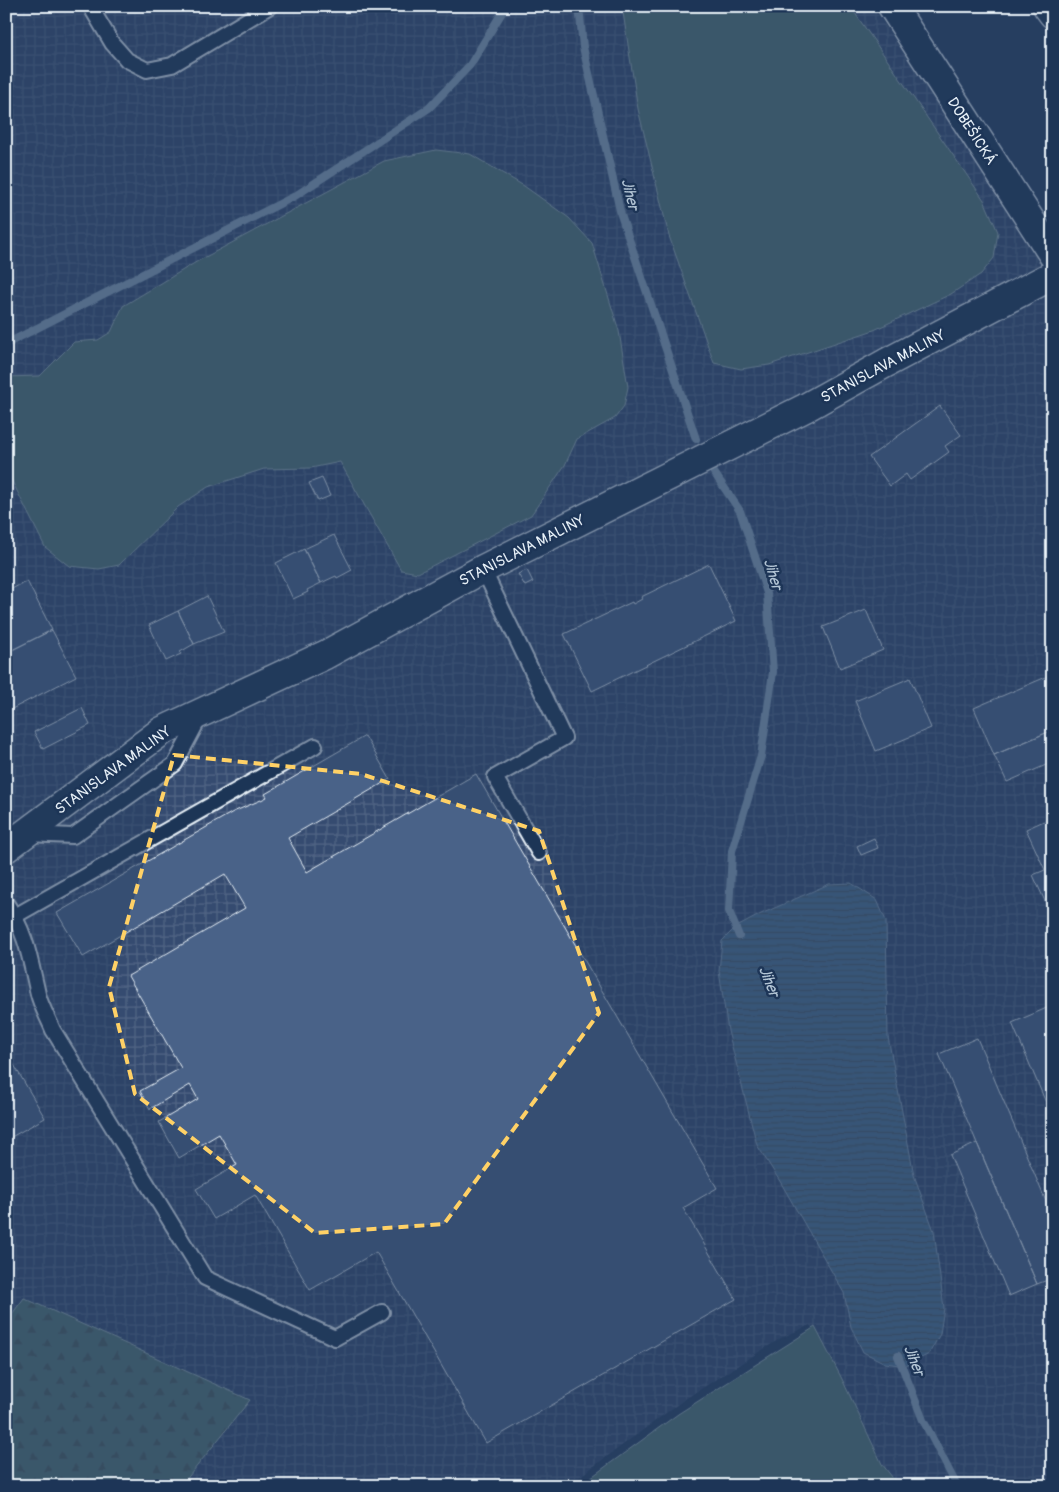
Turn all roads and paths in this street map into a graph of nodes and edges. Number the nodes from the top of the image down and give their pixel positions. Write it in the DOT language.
graph roads {
  1 [pos="90,6"];
  2 [pos="270,6"];
  3 [pos="892,6"];
  4 [pos="1047,6"];
  5 [pos="1053,14"];
  6 [pos="1053,255"];
  7 [pos="1053,275"];
  8 [pos="482,569"];
  9 [pos="315,746"];
  10 [pos="15,841"];
  11 [pos="539,853"];
  12 [pos="6,903"];
  13 [pos="16,916"];
  14 [pos="382,1312"];
  1 -- 2 [label="lane"];
  3 -- 6 [label="main road, DOBEŠICKÁ"];
  4 -- 5 [label="main road"];
  7 -- 8 [label="main road, STANISLAVA MALINY"];
  8 -- 10 [label="main road, STANISLAVA MALINY"];
  8 -- 11 [label="lane"];
  9 -- 13 [label="lane"];
  12 -- 13 [label="lane"];
  13 -- 14 [label="lane"];
}
